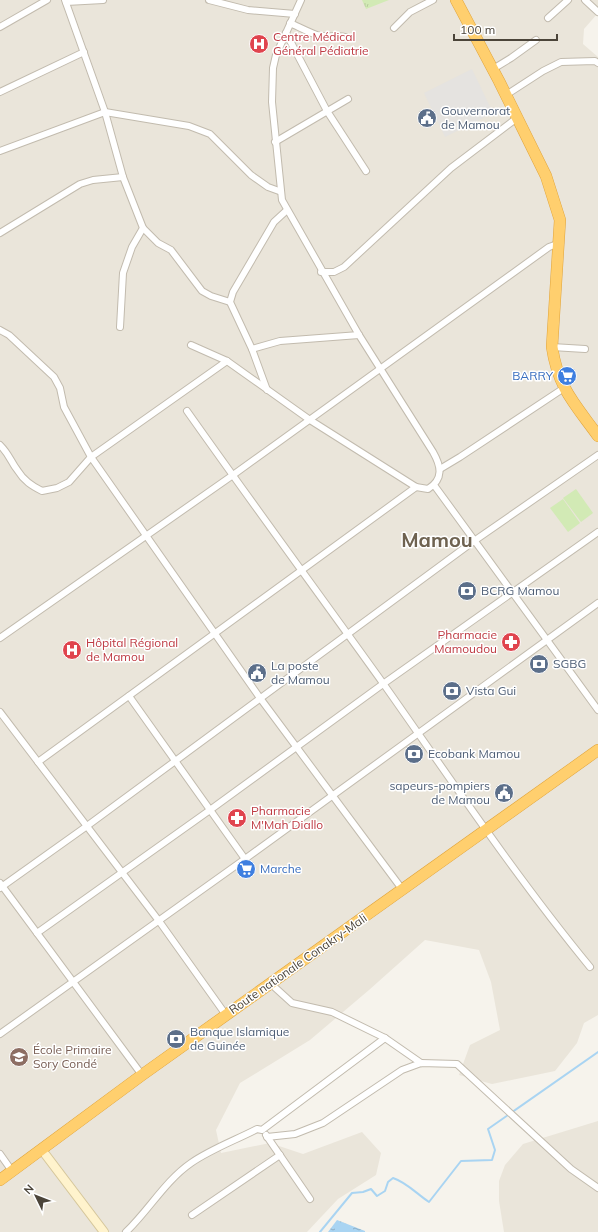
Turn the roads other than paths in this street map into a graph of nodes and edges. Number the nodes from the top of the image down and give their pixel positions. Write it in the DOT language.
graph roads {
  1 [pos="47,0"];
  2 [pos="103,0"];
  3 [pos="209,0"];
  4 [pos="301,0"];
  5 [pos="434,0"];
  6 [pos="456,0"];
  7 [pos="568,0"];
  8 [pos="585,0"];
  9 [pos="66,1"];
  10 [pos="598,12"];
  11 [pos="294,14"];
  12 [pos="548,18"];
  13 [pos="290,23"];
  14 [pos="0,27"];
  15 [pos="394,28"];
  16 [pos="286,33"];
  17 [pos="348,38"];
  18 [pos="536,40"];
  19 [pos="84,52"];
  20 [pos="598,63"];
  21 [pos="493,69"];
  22 [pos="0,92"];
  23 [pos="506,95"];
  24 [pos="348,99"];
  25 [pos="327,111"];
  26 [pos="105,112"];
  27 [pos="517,118"];
  28 [pos="275,142"];
  29 [pos="0,151"];
  30 [pos="366,171"];
  31 [pos="123,177"];
  32 [pos="279,191"];
  33 [pos="286,211"];
  34 [pos="143,228"];
  35 [pos="0,233"];
  36 [pos="560,243"];
  37 [pos="321,272"];
  38 [pos="230,302"];
  39 [pos="120,327"];
  40 [pos="0,330"];
  41 [pos="359,335"];
  42 [pos="191,345"];
  43 [pos="552,347"];
  44 [pos="252,349"];
  45 [pos="585,349"];
  46 [pos="227,361"];
  47 [pos="381,368"];
  48 [pos="564,388"];
  49 [pos="267,390"];
  50 [pos="186,411"];
  51 [pos="310,420"];
  52 [pos="598,436"];
  53 [pos="0,446"];
  54 [pos="598,455"];
  55 [pos="91,458"];
  56 [pos="440,469"];
  57 [pos="232,475"];
  58 [pos="434,485"];
  59 [pos="416,487"];
  60 [pos="598,532"];
  61 [pos="146,536"];
  62 [pos="474,541"];
  63 [pos="301,571"];
  64 [pos="512,593"];
  65 [pos="598,603"];
  66 [pos="216,633"];
  67 [pos="348,635"];
  68 [pos="0,638"];
  69 [pos="547,640"];
  70 [pos="383,684"];
  71 [pos="129,696"];
  72 [pos="260,698"];
  73 [pos="598,710"];
  74 [pos="0,712"];
  75 [pos="418,733"];
  76 [pos="297,747"];
  77 [pos="598,750"];
  78 [pos="175,761"];
  79 [pos="38,762"];
  80 [pos="333,796"];
  81 [pos="210,810"];
  82 [pos="88,826"];
  83 [pos="485,830"];
  84 [pos="245,859"];
  85 [pos="122,873"];
  86 [pos="1,886"];
  87 [pos="402,889"];
  88 [pos="158,921"];
  89 [pos="37,933"];
  90 [pos="590,967"];
  91 [pos="74,982"];
  92 [pos="270,983"];
  93 [pos="226,1015"];
  94 [pos="0,1034"];
  95 [pos="385,1038"];
  96 [pos="421,1063"];
  97 [pos="142,1075"];
  98 [pos="262,1130"];
  99 [pos="267,1137"];
  100 [pos="42,1150"];
  101 [pos="0,1154"];
  102 [pos="280,1155"];
  103 [pos="12,1171"];
  104 [pos="0,1180"];
  105 [pos="598,1188"];
  106 [pos="310,1199"];
  107 [pos="192,1215"];
  108 [pos="104,1232"];
  109 [pos="126,1232"];
  1 -- 14 [label="street"];
  2 -- 9 [label="street"];
  3 -- 11 [label="street"];
  4 -- 11 [label="street"];
  5 -- 15 [label="street"];
  6 -- 21 [label="highway"];
  7 -- 12 [label="street"];
  8 -- 10 [label="street"];
  9 -- 19 [label="street"];
  11 -- 13 [label="street"];
  13 -- 16 [label="street"];
  13 -- 17 [label="street"];
  16 -- 25 [label="street"];
  16 -- 28 [label="street"];
  18 -- 21 [label="street"];
  19 -- 22 [label="street"];
  19 -- 26 [label="street"];
  20 -- 23 [label="street"];
  21 -- 23 [label="highway"];
  23 -- 27 [label="highway"];
  24 -- 25 [label="street"];
  25 -- 28 [label="street"];
  25 -- 30 [label="street"];
  26 -- 29 [label="street"];
  26 -- 31 [label="street"];
  26 -- 32 [label="street"];
  27 -- 36 [label="highway"];
  27 -- 37 [label="street"];
  28 -- 32 [label="street"];
  31 -- 34 [label="street"];
  31 -- 35 [label="street"];
  32 -- 33 [label="street"];
  33 -- 37 [label="street"];
  33 -- 38 [label="street"];
  34 -- 38 [label="street"];
  34 -- 39 [label="street"];
  36 -- 43 [label="highway"];
  36 -- 47 [label="street"];
  37 -- 41 [label="street"];
  38 -- 44 [label="street"];
  40 -- 55 [label="street"];
  41 -- 44 [label="street"];
  41 -- 47 [label="street"];
  42 -- 46 [label="street"];
  43 -- 45 [label="street"];
  43 -- 48 [label="highway"];
  44 -- 49 [label="street"];
  46 -- 49 [label="street"];
  46 -- 55 [label="street"];
  47 -- 51 [label="street"];
  47 -- 56 [label="street"];
  48 -- 52 [label="highway"];
  48 -- 56 [label="street"];
  49 -- 51 [label="street"];
  50 -- 57 [label="street"];
  51 -- 57 [label="street"];
  51 -- 59 [label="street"];
  53 -- 55 [label="street"];
  54 -- 62 [label="street"];
  55 -- 61 [label="street"];
  56 -- 58 [label="street"];
  57 -- 61 [label="street"];
  57 -- 63 [label="street"];
  58 -- 59 [label="street"];
  58 -- 62 [label="street"];
  59 -- 63 [label="street"];
  60 -- 64 [label="street"];
  61 -- 66 [label="street"];
  61 -- 68 [label="street"];
  62 -- 64 [label="street"];
  62 -- 67 [label="street"];
  63 -- 66 [label="street"];
  63 -- 67 [label="street"];
  64 -- 69 [label="street"];
  64 -- 70 [label="street"];
  65 -- 69 [label="street"];
  66 -- 71 [label="street"];
  66 -- 72 [label="street"];
  67 -- 70 [label="street"];
  67 -- 72 [label="street"];
  69 -- 73 [label="street"];
  69 -- 75 [label="street"];
  70 -- 75 [label="street"];
  70 -- 76 [label="street"];
  71 -- 78 [label="street"];
  71 -- 79 [label="street"];
  72 -- 76 [label="street"];
  72 -- 78 [label="street"];
  74 -- 79 [label="street"];
  75 -- 80 [label="street"];
  75 -- 83 [label="street"];
  76 -- 80 [label="street"];
  76 -- 81 [label="street"];
  77 -- 83 [label="highway, Route nationale Conakry-Mali"];
  78 -- 81 [label="street"];
  78 -- 82 [label="street"];
  79 -- 82 [label="street"];
  80 -- 84 [label="street"];
  80 -- 87 [label="street"];
  81 -- 84 [label="street"];
  81 -- 85 [label="street"];
  82 -- 85 [label="street"];
  82 -- 86 [label="street"];
  83 -- 87 [label="highway, Route nationale Conakry-Mali"];
  83 -- 90 [label="street"];
  84 -- 88 [label="street"];
  85 -- 88 [label="street"];
  85 -- 89 [label="street"];
  86 -- 89 [label="street"];
  87 -- 92 [label="highway, Route nationale Conakry-Mali"];
  88 -- 91 [label="street"];
  88 -- 93 [label="street"];
  89 -- 91 [label="street"];
  91 -- 94 [label="street"];
  91 -- 97 [label="street"];
  92 -- 93 [label="highway, Route nationale Conakry-Mali"];
  92 -- 95 [label="street"];
  93 -- 97 [label="highway, Route nationale Conakry-Mali"];
  95 -- 96 [label="street"];
  95 -- 98 [label="street"];
  96 -- 99 [label="street"];
  96 -- 105 [label="street"];
  97 -- 100 [label="highway, Route nationale Conakry-Mali"];
  98 -- 99 [label="street"];
  98 -- 109 [label="street"];
  99 -- 102 [label="street"];
  100 -- 103 [label="highway, Route nationale Conakry-Mali"];
  100 -- 108 [label="street"];
  101 -- 103 [label="street"];
  102 -- 106 [label="street"];
  102 -- 107 [label="street"];
  103 -- 104 [label="highway, Route nationale Conakry-Mali"];
}
